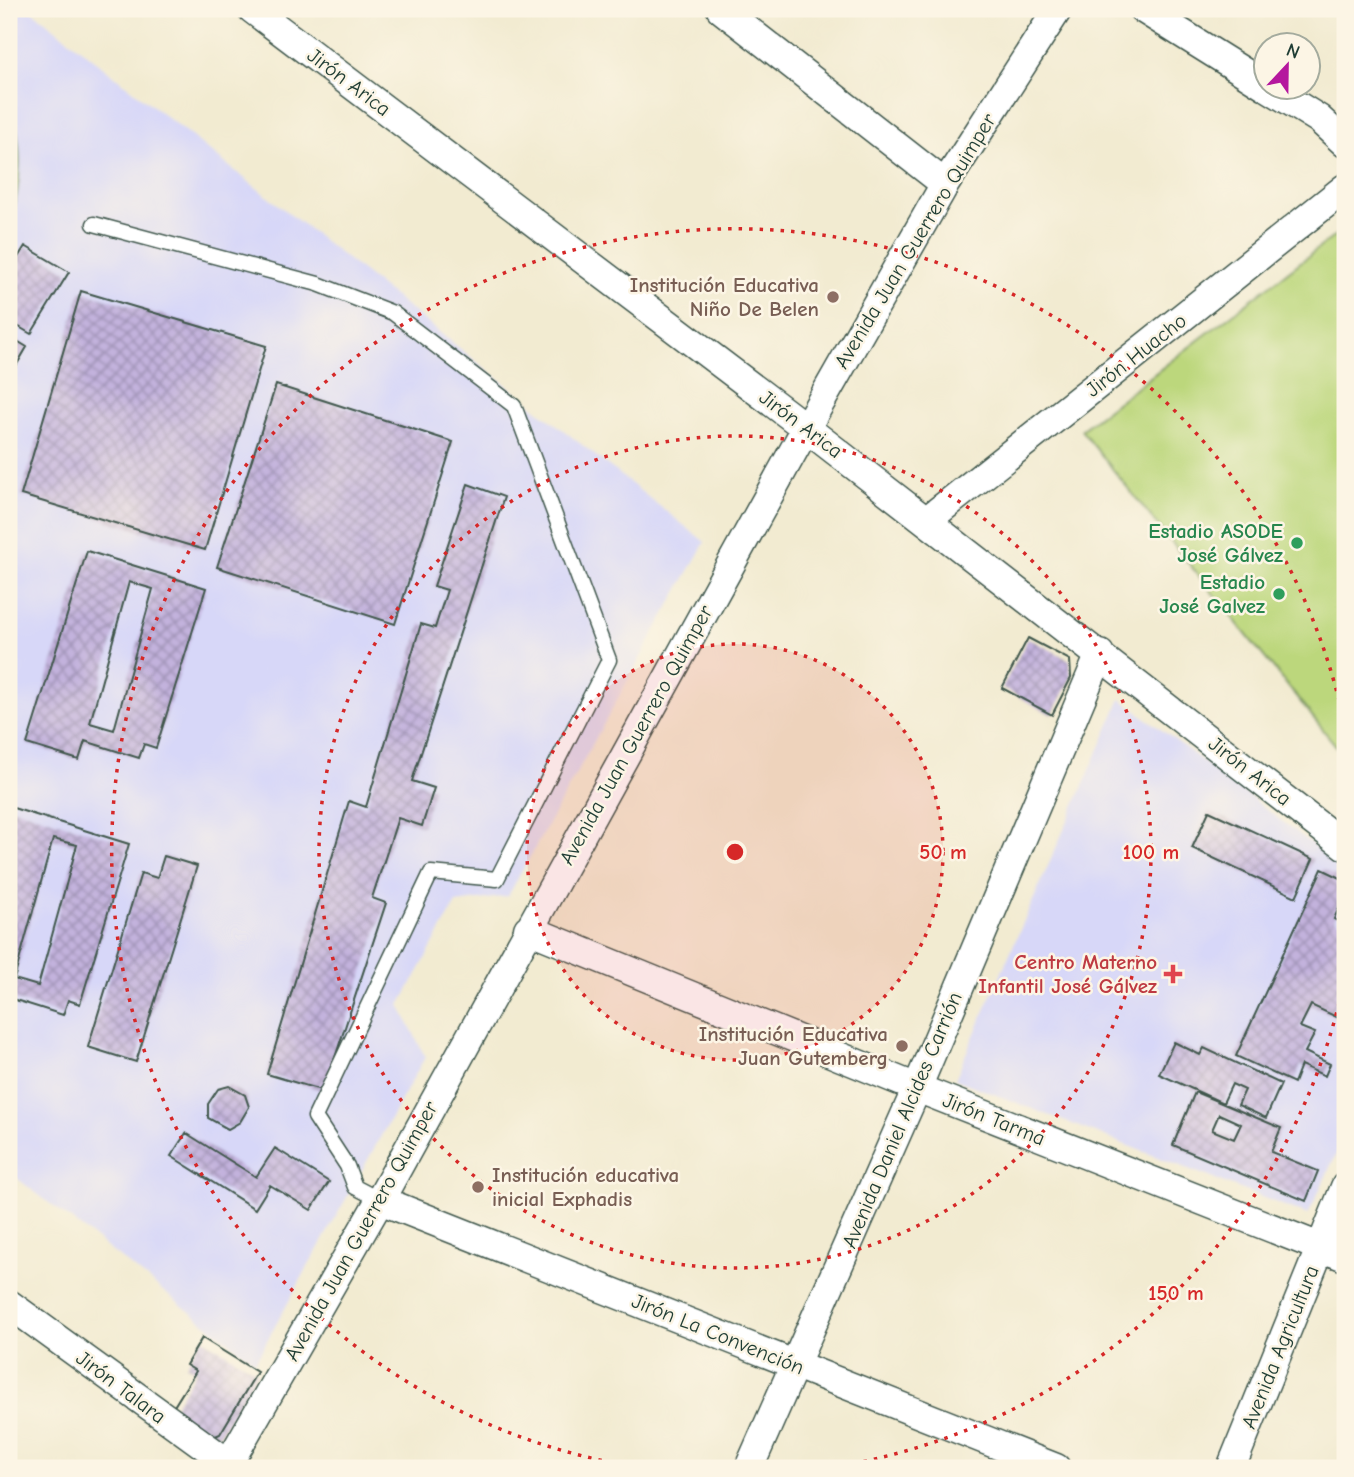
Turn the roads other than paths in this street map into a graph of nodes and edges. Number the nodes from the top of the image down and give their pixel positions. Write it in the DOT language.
graph roads {
  1 [pos="252,9"];
  2 [pos="721,9"];
  3 [pos="1058,9"];
  4 [pos="1143,9"];
  5 [pos="1252,77"];
  6 [pos="1293,102"];
  7 [pos="1345,143"];
  8 [pos="945,184"];
  9 [pos="1345,188"];
  10 [pos="94,224"];
  11 [pos="806,428"];
  12 [pos="926,521"];
  13 [pos="1100,654"];
  14 [pos="1345,846"];
  15 [pos="528,929"];
  16 [pos="917,1088"];
  17 [pos="1345,1187"];
  18 [pos="380,1200"];
  19 [pos="1333,1252"];
  20 [pos="9,1304"];
  21 [pos="795,1365"];
  22 [pos="229,1467"];
  23 [pos="749,1468"];
  24 [pos="1056,1468"];
  25 [pos="1231,1468"];
  1 -- 11 [label="street, Jirón Arica"];
  2 -- 8 [label="street"];
  3 -- 8 [label="street, Avenida Juan Guerrero Quimper"];
  4 -- 5 [label="street"];
  6 -- 7 [label="street"];
  8 -- 11 [label="street, Avenida Juan Guerrero Quimper"];
  9 -- 12 [label="street, Jirón Huacho"];
  10 -- 18 [label="lane"];
  11 -- 12 [label="street, Jirón Arica"];
  11 -- 15 [label="street, Avenida Juan Guerrero Quimper"];
  12 -- 13 [label="street, Jirón Arica"];
  13 -- 14 [label="street, Jirón Arica"];
  13 -- 16 [label="street, Avenida Daniel Alcides Carrión"];
  15 -- 16 [label="street, Jirón Tarma"];
  15 -- 18 [label="street, Avenida Juan Guerrero Quimper"];
  16 -- 19 [label="street, Jirón Tarma"];
  16 -- 21 [label="street, Avenida Daniel Alcides Carrión"];
  17 -- 19 [label="street, Avenida Agricultura"];
  18 -- 21 [label="street, Jirón La Convención"];
  18 -- 22 [label="street, Avenida Juan Guerrero Quimper"];
  19 -- 25 [label="street, Avenida Agricultura"];
  20 -- 22 [label="street, Jirón Talara"];
  21 -- 23 [label="street, Avenida Daniel Alcides Carrión"];
  21 -- 24 [label="street, Jirón La Convención"];
}
